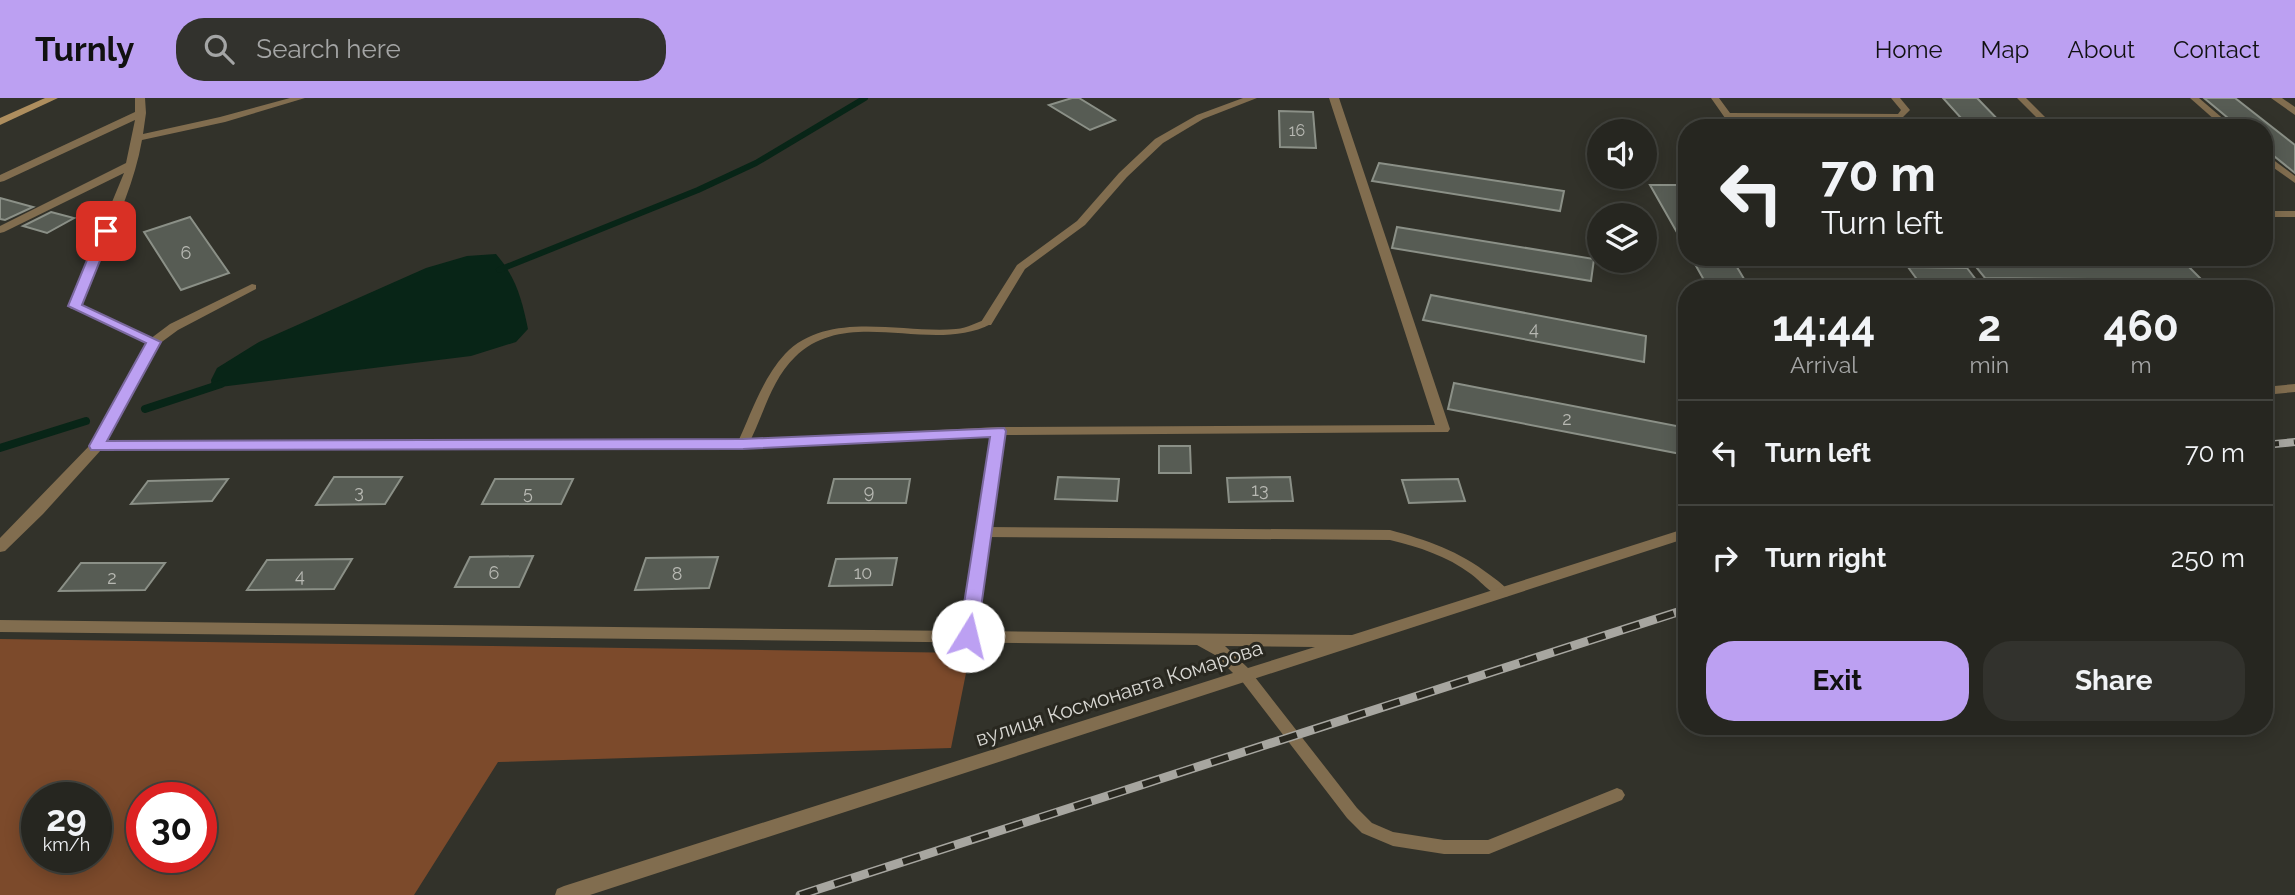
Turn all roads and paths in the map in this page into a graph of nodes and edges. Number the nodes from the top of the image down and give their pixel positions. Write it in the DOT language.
graph roads {
  1 [pos="53,98"];
  2 [pos="140,98"];
  3 [pos="300,98"];
  4 [pos="1252,98"];
  5 [pos="1334,98"];
  6 [pos="1715,98"];
  7 [pos="1895,98"];
  8 [pos="2021,98"];
  9 [pos="2194,98"];
  10 [pos="2276,98"];
  11 [pos="2295,112"];
  12 [pos="141,113"];
  13 [pos="1727,116"];
  14 [pos="1729,119"];
  15 [pos="2043,119"];
  16 [pos="2219,119"];
  17 [pos="0,122"];
  18 [pos="139,138"];
  19 [pos="2273,163"];
  20 [pos="131,165"];
  21 [pos="0,179"];
  22 [pos="2295,180"];
  23 [pos="2273,214"];
  24 [pos="2295,214"];
  25 [pos="0,230"];
  26 [pos="252,287"];
  27 [pos="75,306"];
  28 [pos="987,322"];
  29 [pos="154,342"];
  30 [pos="2295,388"];
  31 [pos="2273,389"];
  32 [pos="998,431"];
  33 [pos="743,444"];
  34 [pos="97,446"];
  35 [pos="985,532"];
  36 [pos="1678,536"];
  37 [pos="0,547"];
  38 [pos="1503,593"];
  39 [pos="0,626"];
  40 [pos="968,636"];
  41 [pos="1199,640"];
  42 [pos="1354,641"];
  43 [pos="1245,676"];
  44 [pos="1617,795"];
  45 [pos="564,895"];
  1 -- 17 [label="main road"];
  2 -- 12 [label="street"];
  3 -- 18 [label="street"];
  4 -- 28 [label="street"];
  5 -- 32 [label="street"];
  6 -- 13 [label="lane"];
  7 -- 13 [label="lane"];
  8 -- 15 [label="lane"];
  9 -- 16 [label="lane"];
  10 -- 11 [label="street"];
  12 -- 18 [label="street"];
  12 -- 21 [label="street"];
  13 -- 14 [label="lane"];
  18 -- 20 [label="street"];
  19 -- 22 [label="lane"];
  20 -- 25 [label="street"];
  20 -- 27 [label="street"];
  23 -- 24 [label="lane"];
  26 -- 29 [label="street"];
  27 -- 29 [label="lane"];
  28 -- 33 [label="lane"];
  29 -- 34 [label="street"];
  30 -- 31 [label="street"];
  32 -- 33 [label="street"];
  32 -- 35 [label="street"];
  33 -- 34 [label="street"];
  34 -- 37 [label="street"];
  35 -- 38 [label="lane"];
  35 -- 40 [label="street"];
  36 -- 38 [label="street, вулиця Космонавта Комарова"];
  38 -- 42 [label="street, вулиця Космонавта Комарова"];
  39 -- 40 [label="street"];
  40 -- 41 [label="street"];
  41 -- 42 [label="street"];
  41 -- 43 [label="street"];
  42 -- 43 [label="street, вулиця Космонавта Комарова"];
  43 -- 44 [label="lane"];
  43 -- 45 [label="street, вулиця Космонавта Комарова"];
}
